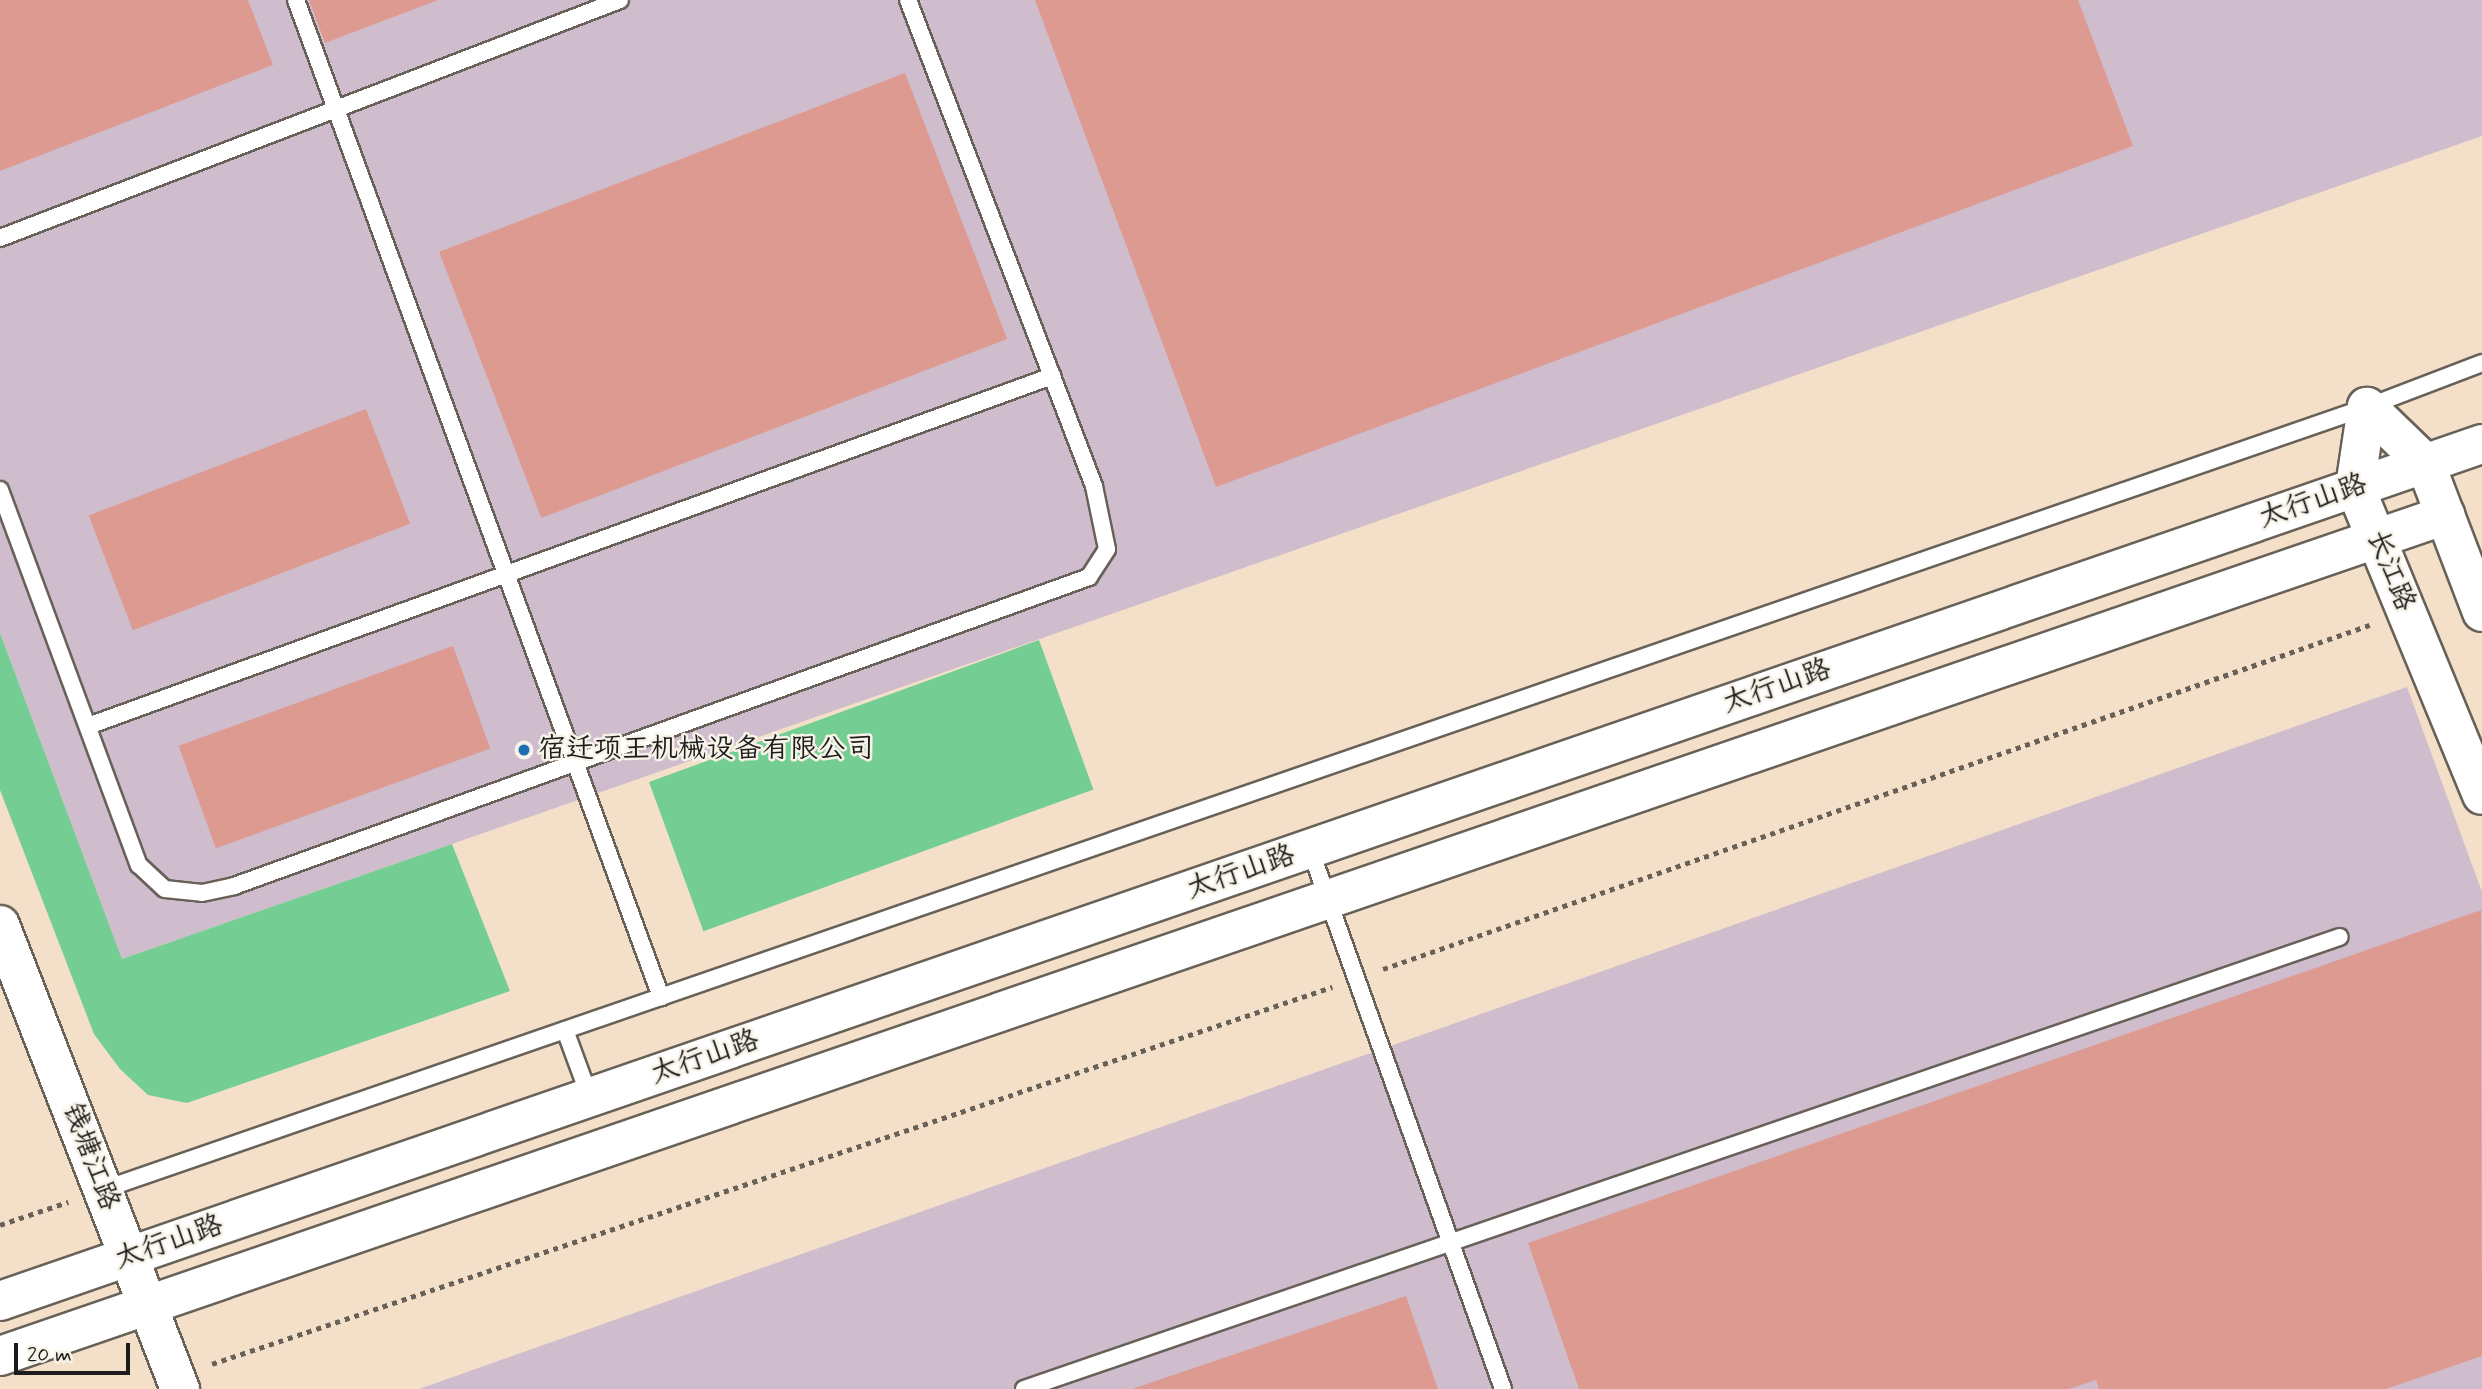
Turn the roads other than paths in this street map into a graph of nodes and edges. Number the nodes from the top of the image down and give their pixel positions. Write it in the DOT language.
graph roads {
  1 [pos="296,0"];
  2 [pos="620,0"];
  3 [pos="908,0"];
  4 [pos="338,108"];
  5 [pos="0,239"];
  6 [pos="2482,363"];
  7 [pos="1052,376"];
  8 [pos="2367,407"];
  9 [pos="2482,444"];
  10 [pos="2426,463"];
  11 [pos="2355,487"];
  12 [pos="0,490"];
  13 [pos="2445,515"];
  14 [pos="2376,539"];
  15 [pos="507,575"];
  16 [pos="2479,595"];
  17 [pos="88,726"];
  18 [pos="575,763"];
  19 [pos="2482,795"];
  20 [pos="1310,849"];
  21 [pos="1328,899"];
  22 [pos="0,925"];
  23 [pos="2340,937"];
  24 [pos="660,997"];
  25 [pos="565,1030"];
  26 [pos="590,1098"];
  27 [pos="102,1191"];
  28 [pos="1451,1242"];
  29 [pos="129,1258"];
  30 [pos="0,1301"];
  31 [pos="147,1306"];
  32 [pos="0,1356"];
  33 [pos="177,1383"];
  34 [pos="1024,1389"];
  35 [pos="1503,1389"];
  1 -- 4 [label="lane"];
  2 -- 4 [label="lane"];
  3 -- 7 [label="lane"];
  4 -- 5 [label="lane"];
  4 -- 15 [label="lane"];
  6 -- 8 [label="lane"];
  7 -- 15 [label="lane"];
  7 -- 18 [label="lane"];
  8 -- 10 [label="street"];
  8 -- 11 [label="street"];
  8 -- 24 [label="lane"];
  9 -- 10 [label="street, 太行山路"];
  10 -- 11 [label="street, 太行山路"];
  10 -- 13 [label="street"];
  11 -- 14 [label="street, 长江路"];
  11 -- 20 [label="street, 太行山路"];
  12 -- 17 [label="lane"];
  13 -- 14 [label="street, 太行山路"];
  13 -- 16 [label="street"];
  14 -- 19 [label="street, 长江路"];
  14 -- 21 [label="street, 太行山路"];
  15 -- 17 [label="lane"];
  15 -- 18 [label="lane"];
  17 -- 18 [label="lane"];
  18 -- 24 [label="lane"];
  20 -- 21 [label="lane"];
  20 -- 26 [label="street, 太行山路"];
  21 -- 28 [label="lane"];
  21 -- 31 [label="street, 太行山路"];
  22 -- 27 [label="street, 钱塘江路"];
  23 -- 28 [label="lane"];
  24 -- 25 [label="lane"];
  25 -- 26 [label="lane"];
  25 -- 27 [label="lane"];
  26 -- 29 [label="street, 太行山路"];
  27 -- 29 [label="street, 钱塘江路"];
  28 -- 34 [label="lane"];
  28 -- 35 [label="lane"];
  29 -- 30 [label="street, 太行山路"];
  29 -- 31 [label="street, 钱塘江路"];
  31 -- 32 [label="street, 太行山路"];
  31 -- 33 [label="street, 钱塘江路"];
}
